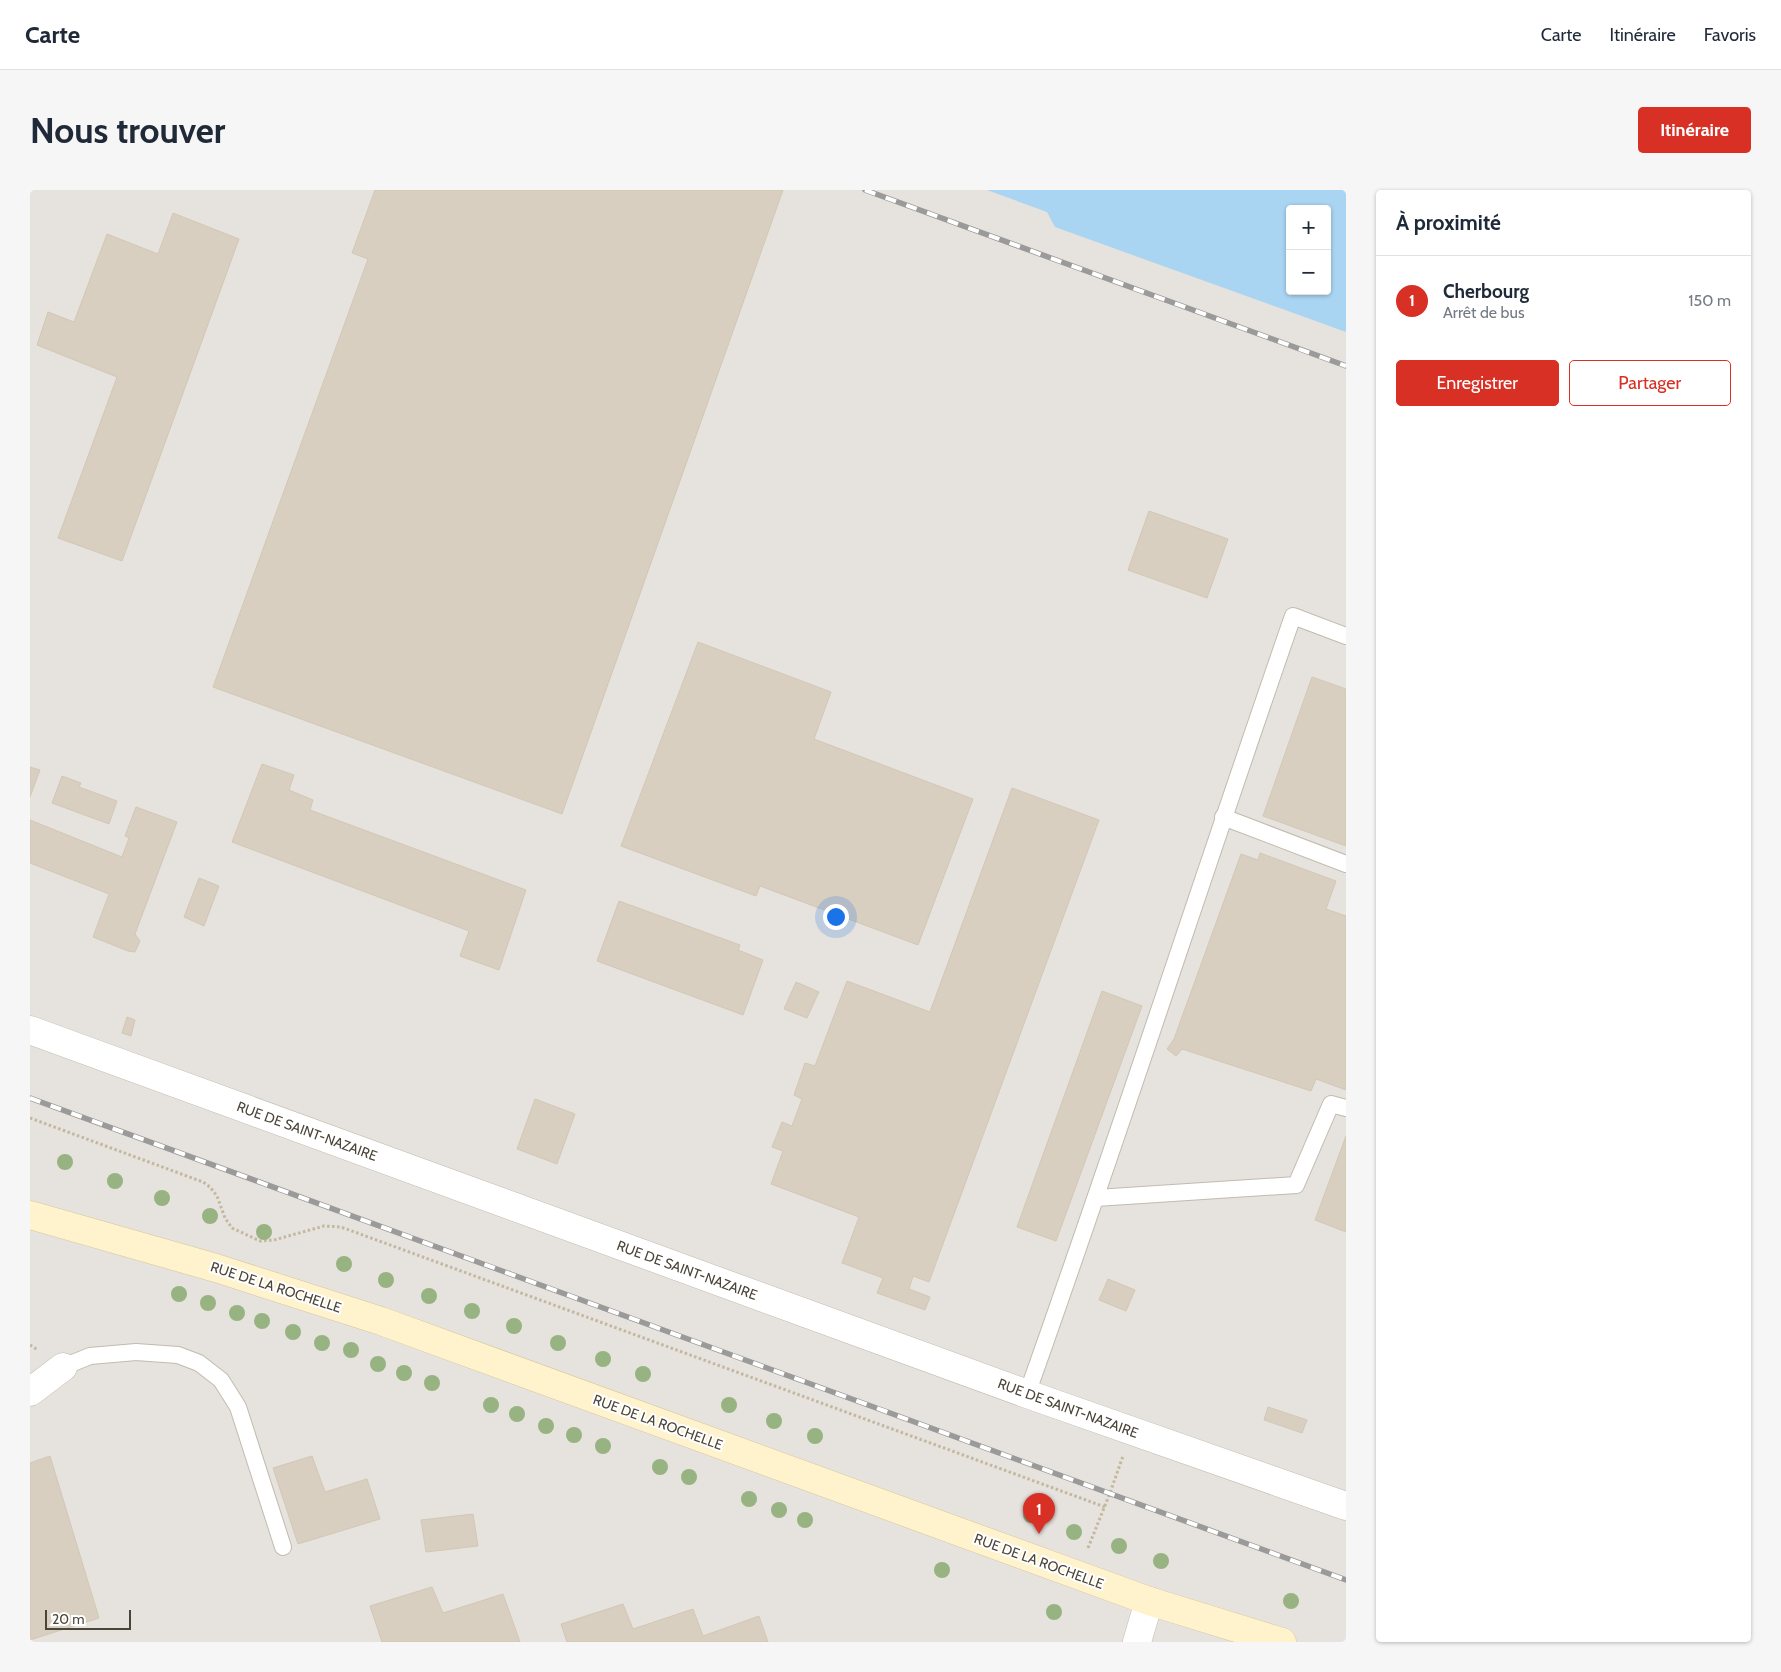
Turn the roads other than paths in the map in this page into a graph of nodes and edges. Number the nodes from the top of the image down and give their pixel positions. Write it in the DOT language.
graph roads {
  1 [pos="1346,636"];
  2 [pos="1223,817"];
  3 [pos="1346,864"];
  4 [pos="30,1030"];
  5 [pos="1346,1108"];
  6 [pos="1096,1198"];
  7 [pos="30,1215"];
  8 [pos="63,1367"];
  9 [pos="30,1392"];
  10 [pos="1027,1394"];
  11 [pos="1346,1506"];
  12 [pos="283,1547"];
  13 [pos="1149,1601"];
  14 [pos="1136,1642"];
  15 [pos="1282,1642"];
  1 -- 2 [label="lane"];
  2 -- 3 [label="lane"];
  2 -- 6 [label="lane"];
  4 -- 10 [label="street, RUE DE SAINT-NAZAIRE"];
  5 -- 6 [label="lane"];
  6 -- 10 [label="lane"];
  7 -- 13 [label="main road, RUE DE LA ROCHELLE"];
  8 -- 9 [label="street"];
  8 -- 12 [label="lane"];
  10 -- 11 [label="street, RUE DE SAINT-NAZAIRE"];
  13 -- 14 [label="street"];
  13 -- 15 [label="main road, RUE DE LA ROCHELLE"];
}
